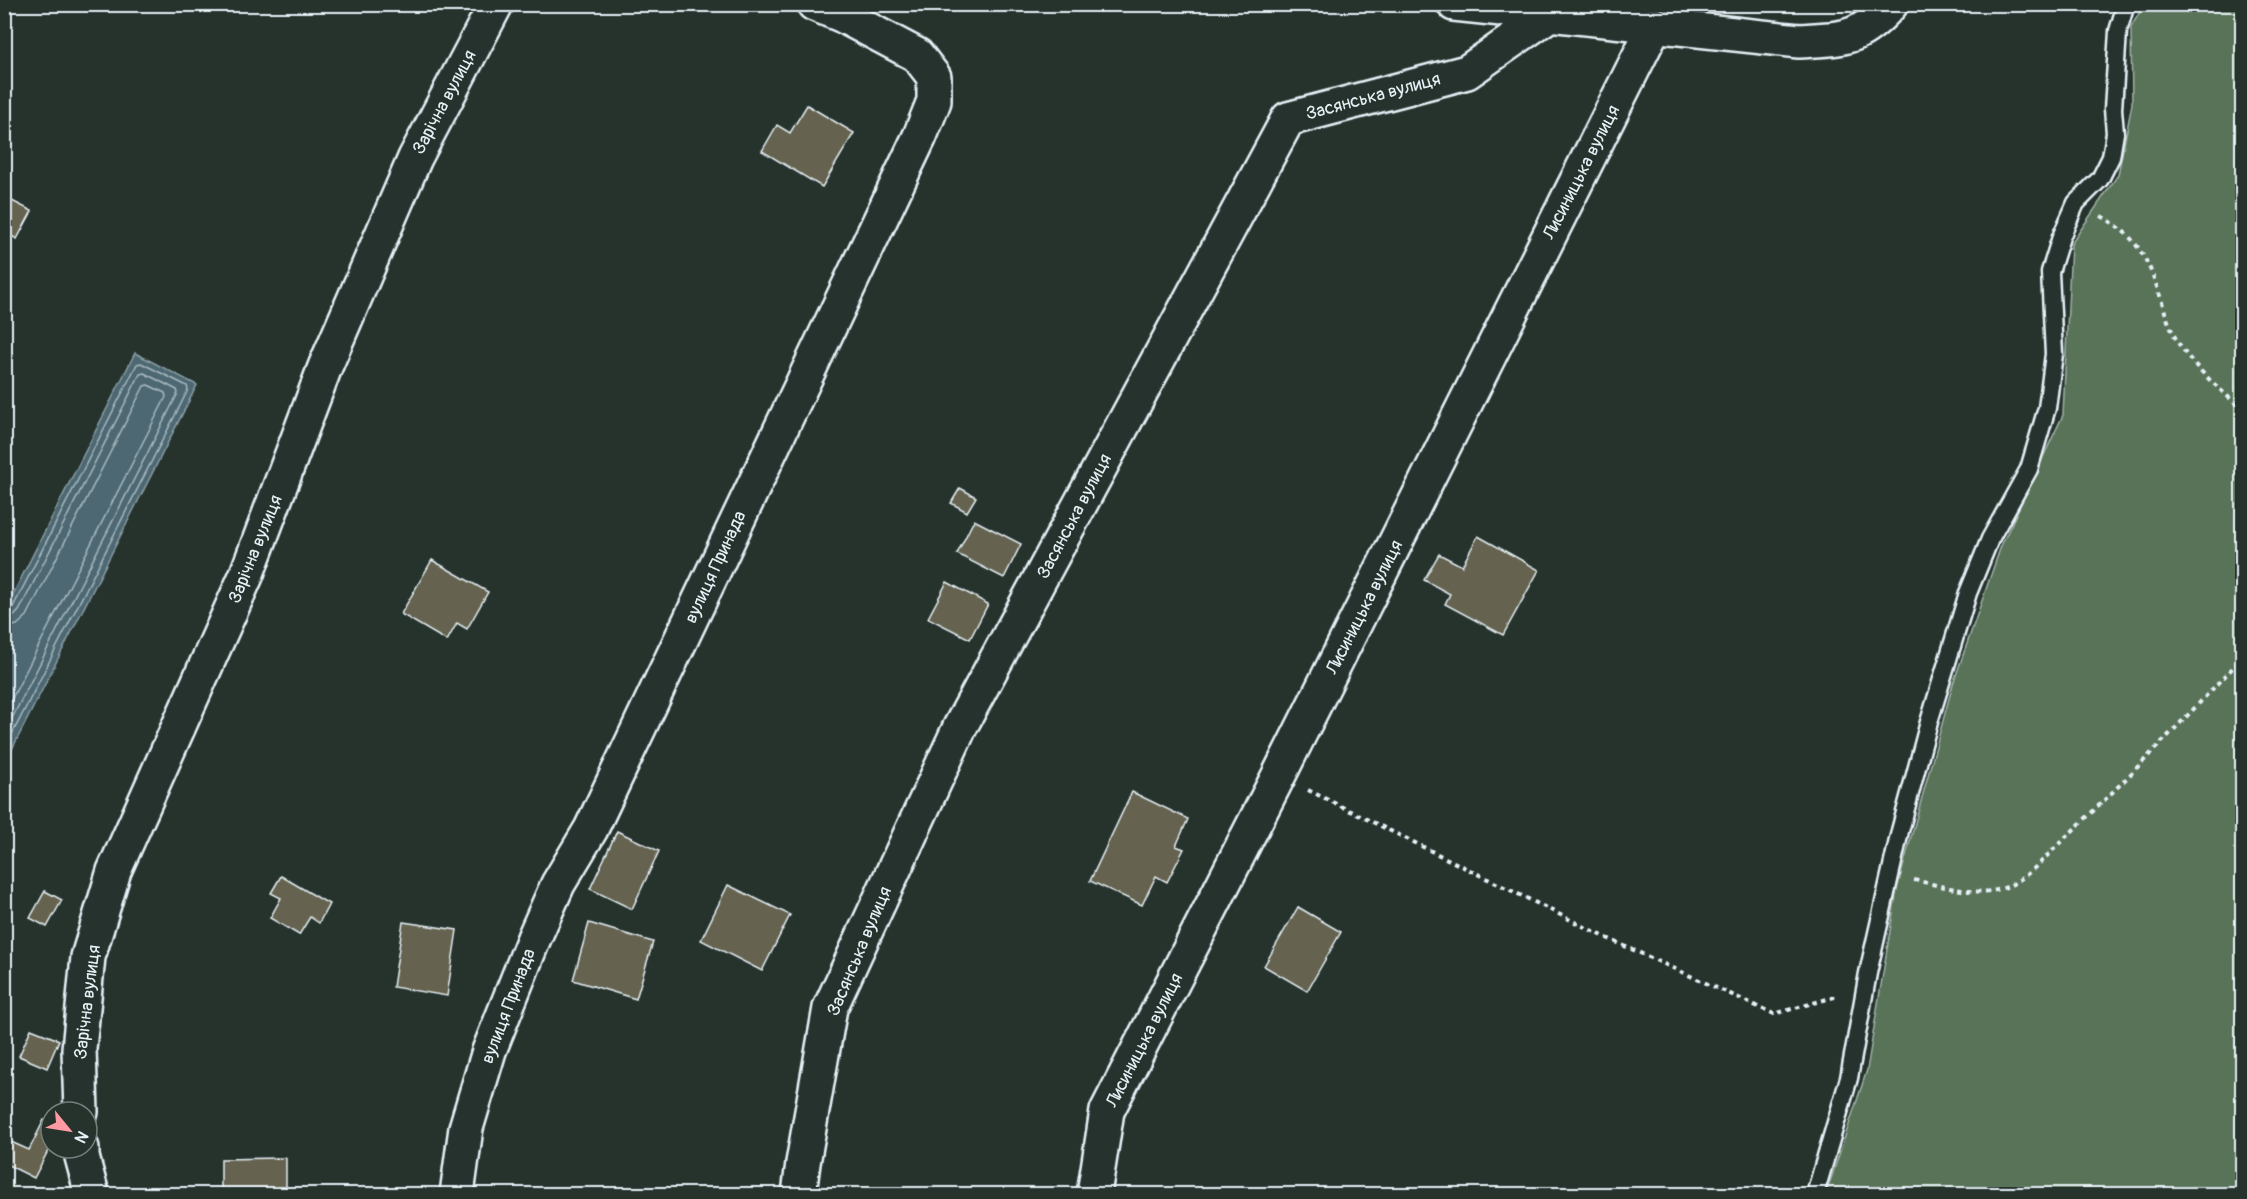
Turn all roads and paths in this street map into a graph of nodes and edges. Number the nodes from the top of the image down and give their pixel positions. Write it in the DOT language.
graph roads {
  1 [pos="496,4"];
  2 [pos="814,4"];
  3 [pos="1454,4"];
  4 [pos="1891,4"];
  5 [pos="2126,4"];
  6 [pos="1550,14"];
  7 [pos="1655,26"];
  8 [pos="2076,202"];
  9 [pos="2242,410"];
  10 [pos="2242,658"];
  11 [pos="1279,775"];
  12 [pos="1890,875"];
  13 [pos="1865,988"];
  14 [pos="81,1100"];
  15 [pos="83,1160"];
  16 [pos="92,1194"];
  17 [pos="457,1194"];
  18 [pos="800,1194"];
  19 [pos="1094,1194"];
  20 [pos="1815,1194"];
  1 -- 14 [label="street, Зарічна вулиця"];
  2 -- 17 [label="street, вулиця Принада"];
  3 -- 6 [label="street"];
  4 -- 7 [label="street"];
  5 -- 8 [label="lane"];
  6 -- 7 [label="street"];
  6 -- 18 [label="street, Засянська вулиця"];
  7 -- 11 [label="street, Лисиницька вулиця"];
  8 -- 9 [label="path"];
  8 -- 12 [label="lane"];
  10 -- 12 [label="path"];
  11 -- 13 [label="path"];
  11 -- 19 [label="street, Лисиницька вулиця"];
  12 -- 13 [label="lane"];
  13 -- 20 [label="lane"];
  15 -- 16 [label="street"];
}
